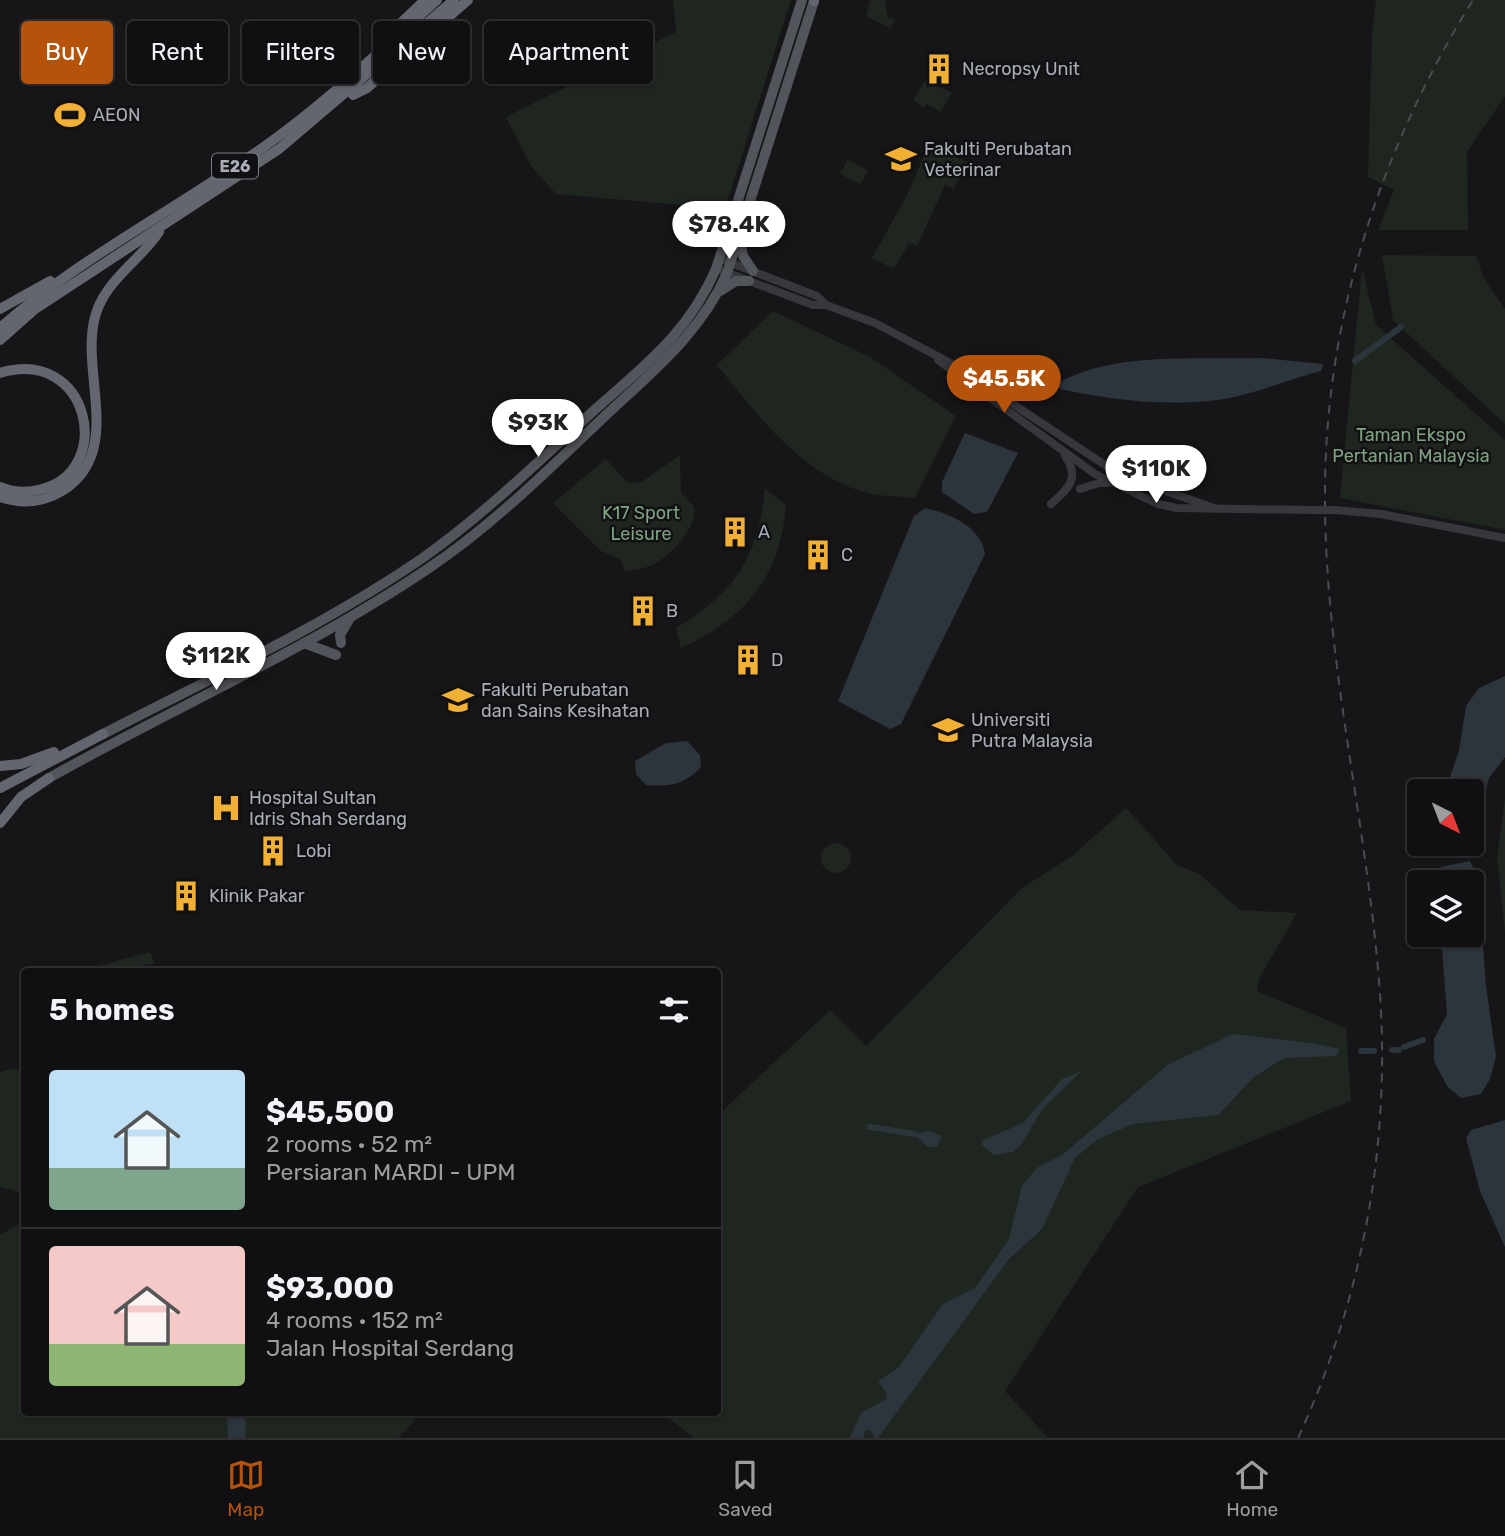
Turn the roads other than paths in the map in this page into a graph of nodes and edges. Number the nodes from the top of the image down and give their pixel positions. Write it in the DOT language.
graph roads {
  1 [pos="425,0"];
  2 [pos="438,0"];
  3 [pos="454,0"];
  4 [pos="468,0"];
  5 [pos="802,0"];
  6 [pos="814,0"];
  7 [pos="417,21"];
  8 [pos="426,21"];
  9 [pos="373,66"];
  10 [pos="359,67"];
  11 [pos="341,84"];
  12 [pos="337,102"];
  13 [pos="163,226"];
  14 [pos="740,237"];
  15 [pos="108,248"];
  16 [pos="718,264"];
  17 [pos="729,268"];
  18 [pos="751,276"];
  19 [pos="718,292"];
  20 [pos="0,309"];
  21 [pos="0,328"];
  22 [pos="0,340"];
  23 [pos="931,353"];
  24 [pos="0,373"];
  25 [pos="1062,451"];
  26 [pos="1090,456"];
  27 [pos="1110,469"];
  28 [pos="1093,471"];
  29 [pos="1115,484"];
  30 [pos="0,487"];
  31 [pos="1080,489"];
  32 [pos="0,497"];
  33 [pos="1051,504"];
  34 [pos="1217,509"];
  35 [pos="1505,538"];
  36 [pos="352,615"];
  37 [pos="304,643"];
  38 [pos="341,643"];
  39 [pos="336,655"];
  40 [pos="103,734"];
  41 [pos="0,766"];
  42 [pos="49,778"];
  43 [pos="0,788"];
  44 [pos="0,823"];
  1 -- 10 [label="highway"];
  2 -- 7 [label="highway, E26"];
  3 -- 8 [label="highway, E26"];
  4 -- 12 [label="highway"];
  5 -- 16 [label="main road"];
  6 -- 14 [label="main road"];
  9 -- 12 [label="highway, E26"];
  11 -- 15 [label="highway, E26"];
  12 -- 13 [label="highway, E26"];
  13 -- 22 [label="highway, E26"];
  13 -- 32 [label="highway"];
  14 -- 17 [label="main road"];
  14 -- 18 [label="main road"];
  15 -- 20 [label="highway"];
  15 -- 21 [label="highway, E26"];
  16 -- 17 [label="street"];
  16 -- 40 [label="main road"];
  17 -- 18 [label="street"];
  17 -- 19 [label="main road"];
  18 -- 19 [label="main road"];
  18 -- 23 [label="street"];
  19 -- 36 [label="main road"];
  23 -- 25 [label="street"];
  23 -- 26 [label="street"];
  24 -- 30 [label="highway"];
  25 -- 28 [label="street"];
  25 -- 33 [label="street"];
  26 -- 27 [label="street"];
  26 -- 28 [label="street"];
  27 -- 28 [label="street"];
  27 -- 34 [label="street"];
  28 -- 29 [label="street"];
  29 -- 31 [label="street"];
  29 -- 34 [label="street"];
  34 -- 35 [label="street, bridge"];
  36 -- 37 [label="main road"];
  36 -- 38 [label="main road"];
  37 -- 39 [label="main road"];
  37 -- 42 [label="main road"];
  40 -- 41 [label="highway"];
  40 -- 43 [label="highway"];
  42 -- 44 [label="highway"];
}
